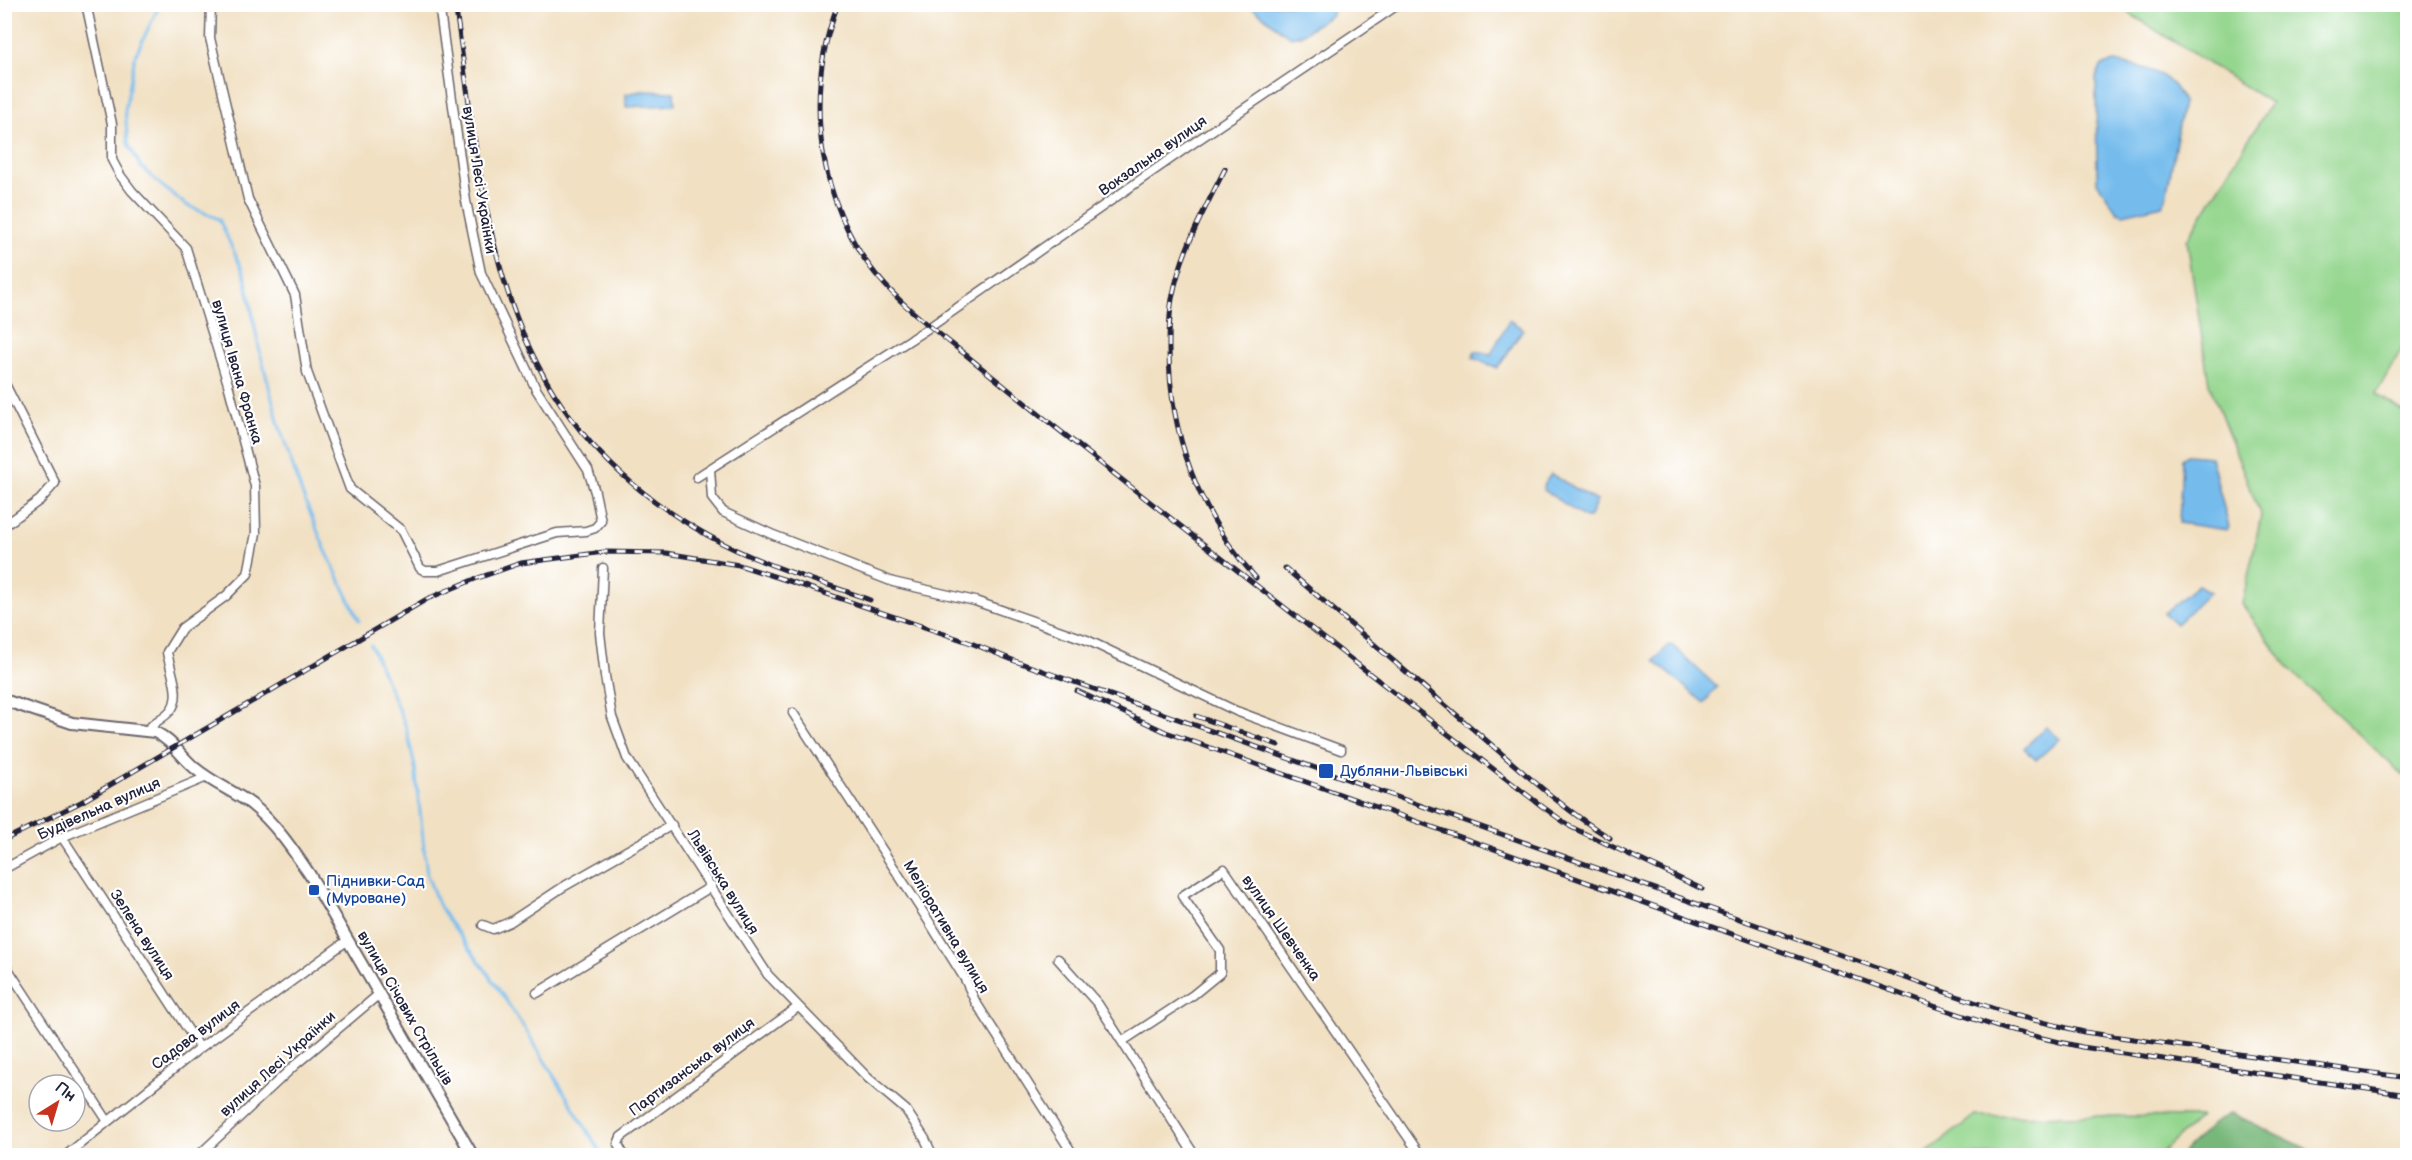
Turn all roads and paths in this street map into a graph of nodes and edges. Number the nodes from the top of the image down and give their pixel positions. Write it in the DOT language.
graph roads {
  1 [pos="84,4"];
  2 [pos="211,4"];
  3 [pos="439,4"];
  4 [pos="1399,4"];
  5 [pos="4,382"];
  6 [pos="710,469"];
  7 [pos="697,477"];
  8 [pos="4,526"];
  9 [pos="603,568"];
  10 [pos="4,700"];
  11 [pos="793,713"];
  12 [pos="148,730"];
  13 [pos="1341,750"];
  14 [pos="207,777"];
  15 [pos="672,825"];
  16 [pos="62,837"];
  17 [pos="4,869"];
  18 [pos="712,886"];
  19 [pos="483,925"];
  20 [pos="348,940"];
  21 [pos="1058,958"];
  22 [pos="4,963"];
  23 [pos="537,993"];
  24 [pos="378,995"];
  25 [pos="798,1007"];
  26 [pos="1123,1041"];
  27 [pos="200,1048"];
  28 [pos="107,1120"];
  29 [pos="65,1155"];
  30 [pos="198,1155"];
  31 [pos="473,1155"];
  32 [pos="624,1155"];
  33 [pos="933,1155"];
  34 [pos="1074,1155"];
  35 [pos="1195,1155"];
  36 [pos="1421,1155"];
  1 -- 12 [label="street, вулиця Івана Франка"];
  2 -- 3 [label="street, вулиця Лесі Українки"];
  4 -- 6 [label="street, Вокзальна вулиця"];
  5 -- 8 [label="street"];
  6 -- 7 [label="street"];
  6 -- 13 [label="street"];
  9 -- 15 [label="street, Львівська вулиця"];
  10 -- 12 [label="street"];
  11 -- 34 [label="street, Меліоративна вулиця"];
  12 -- 14 [label="street, вулиця Січових Стрільців"];
  14 -- 16 [label="street, Будівельна вулиця"];
  14 -- 20 [label="street, вулиця Січових Стрільців"];
  15 -- 18 [label="street, Львівська вулиця"];
  15 -- 19 [label="street"];
  16 -- 17 [label="street, Будівельна вулиця"];
  16 -- 27 [label="street, Зелена вулиця"];
  18 -- 23 [label="street"];
  18 -- 25 [label="street, Львівська вулиця"];
  20 -- 24 [label="street, вулиця Січових Стрільців"];
  20 -- 27 [label="street, Садова вулиця"];
  21 -- 26 [label="street"];
  22 -- 28 [label="street"];
  24 -- 30 [label="street, вулиця Лесі Українки"];
  24 -- 31 [label="street, вулиця Січових Стрільців"];
  25 -- 32 [label="street, Партизанська вулиця"];
  25 -- 33 [label="street, Львівська вулиця"];
  26 -- 35 [label="street"];
  26 -- 36 [label="street, вулиця Шевченка"];
  27 -- 28 [label="street, Садова вулиця"];
  28 -- 29 [label="street, Садова вулиця"];
}
